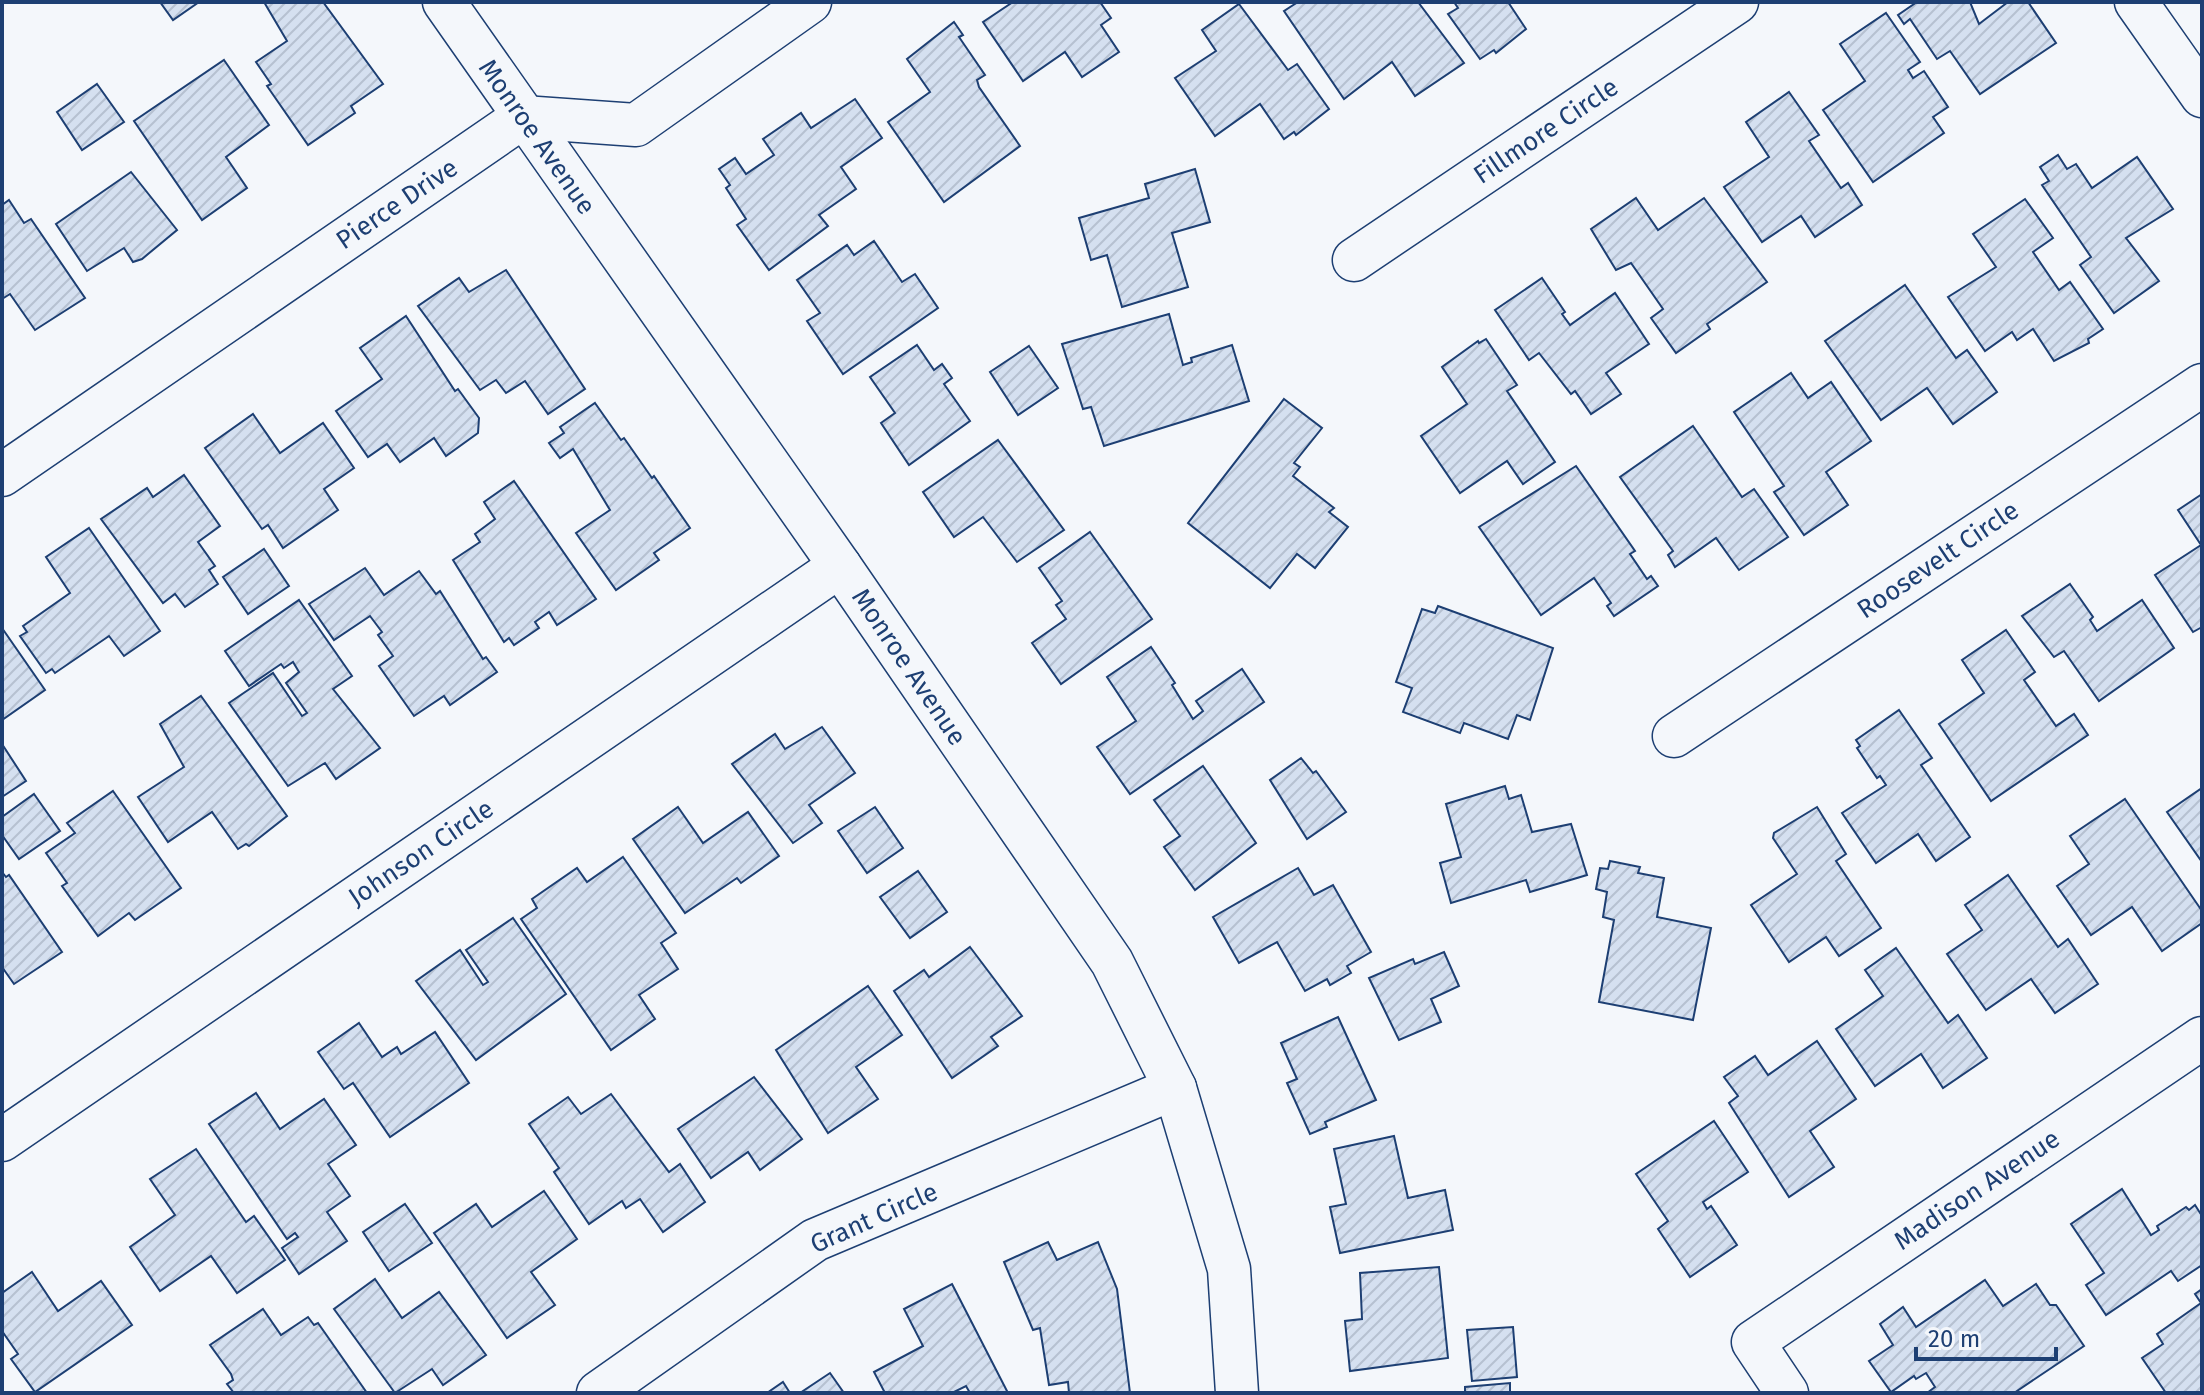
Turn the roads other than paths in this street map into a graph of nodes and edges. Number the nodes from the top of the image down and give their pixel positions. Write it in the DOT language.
graph roads {
  1 [pos="444,2"];
  2 [pos="810,2"];
  3 [pos="1737,2"];
  4 [pos="2136,2"];
  5 [pos="2202,96"];
  6 [pos="523,117"];
  7 [pos="1354,260"];
  8 [pos="2202,385"];
  9 [pos="2,475"];
  10 [pos="840,566"];
  11 [pos="1674,736"];
  12 [pos="2202,1038"];
  13 [pos="1175,1088"];
  14 [pos="2,1140"];
  15 [pos="598,1393"];
  16 [pos="1237,1393"];
  17 [pos="1787,1393"];
  1 -- 6 [label="street, Monroe Avenue"];
  2 -- 6 [label="street"];
  3 -- 7 [label="street, Fillmore Circle"];
  4 -- 5 [label="street"];
  6 -- 9 [label="street, Pierce Drive"];
  6 -- 10 [label="street, Monroe Avenue"];
  8 -- 11 [label="street, Roosevelt Circle"];
  10 -- 13 [label="street, Monroe Avenue"];
  10 -- 14 [label="street, Johnson Circle"];
  12 -- 17 [label="street, Madison Avenue"];
  13 -- 15 [label="street, Grant Circle"];
  13 -- 16 [label="street, Monroe Avenue"];
}
